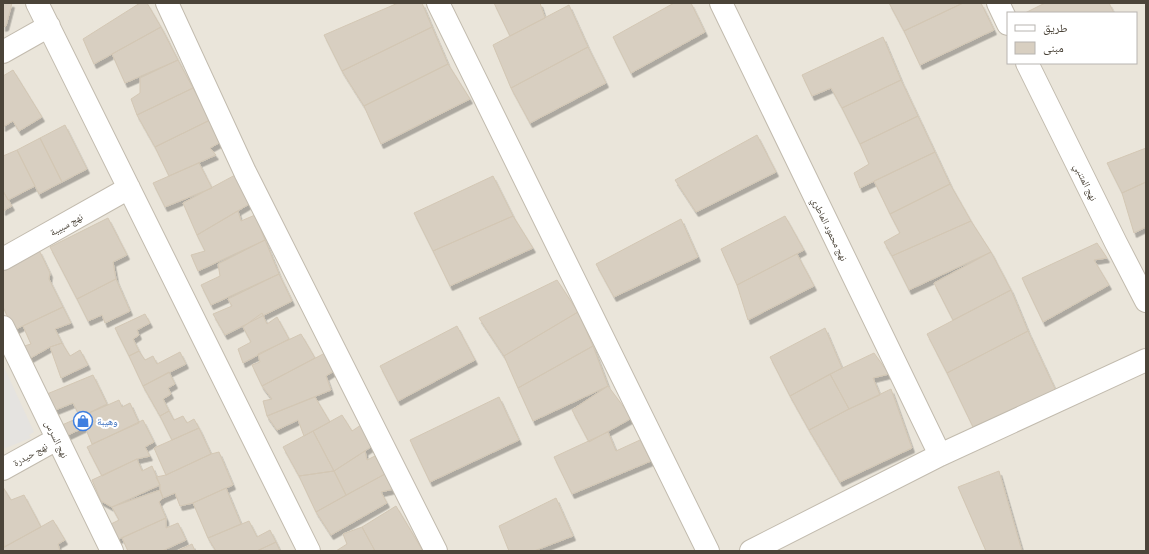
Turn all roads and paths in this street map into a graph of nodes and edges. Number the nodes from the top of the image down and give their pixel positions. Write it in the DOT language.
graph roads {
  1 [pos="38,3"];
  2 [pos="167,3"];
  3 [pos="438,3"];
  4 [pos="721,3"];
  5 [pos="998,3"];
  6 [pos="1007,22"];
  7 [pos="49,26"];
  8 [pos="3,52"];
  9 [pos="1027,64"];
  10 [pos="129,188"];
  11 [pos="3,259"];
  12 [pos="1146,301"];
  13 [pos="3,327"];
  14 [pos="1146,360"];
  15 [pos="58,439"];
  16 [pos="940,455"];
  17 [pos="3,469"];
  18 [pos="112,551"];
  19 [pos="309,551"];
  20 [pos="436,551"];
  21 [pos="708,551"];
  22 [pos="751,551"];
  1 -- 7 [label="street"];
  2 -- 20 [label="street"];
  3 -- 21 [label="street"];
  4 -- 16 [label="street, نهج محمود الماطري"];
  5 -- 6 [label="street"];
  7 -- 8 [label="street"];
  7 -- 10 [label="street"];
  9 -- 12 [label="street, نهج المتنبي"];
  10 -- 11 [label="street, نهج سبيبة"];
  10 -- 19 [label="street"];
  13 -- 15 [label="street, نهج السرس"];
  14 -- 16 [label="street"];
  15 -- 17 [label="street, نهج حيدرة"];
  15 -- 18 [label="street, نهج السرس"];
  16 -- 22 [label="street"];
}
